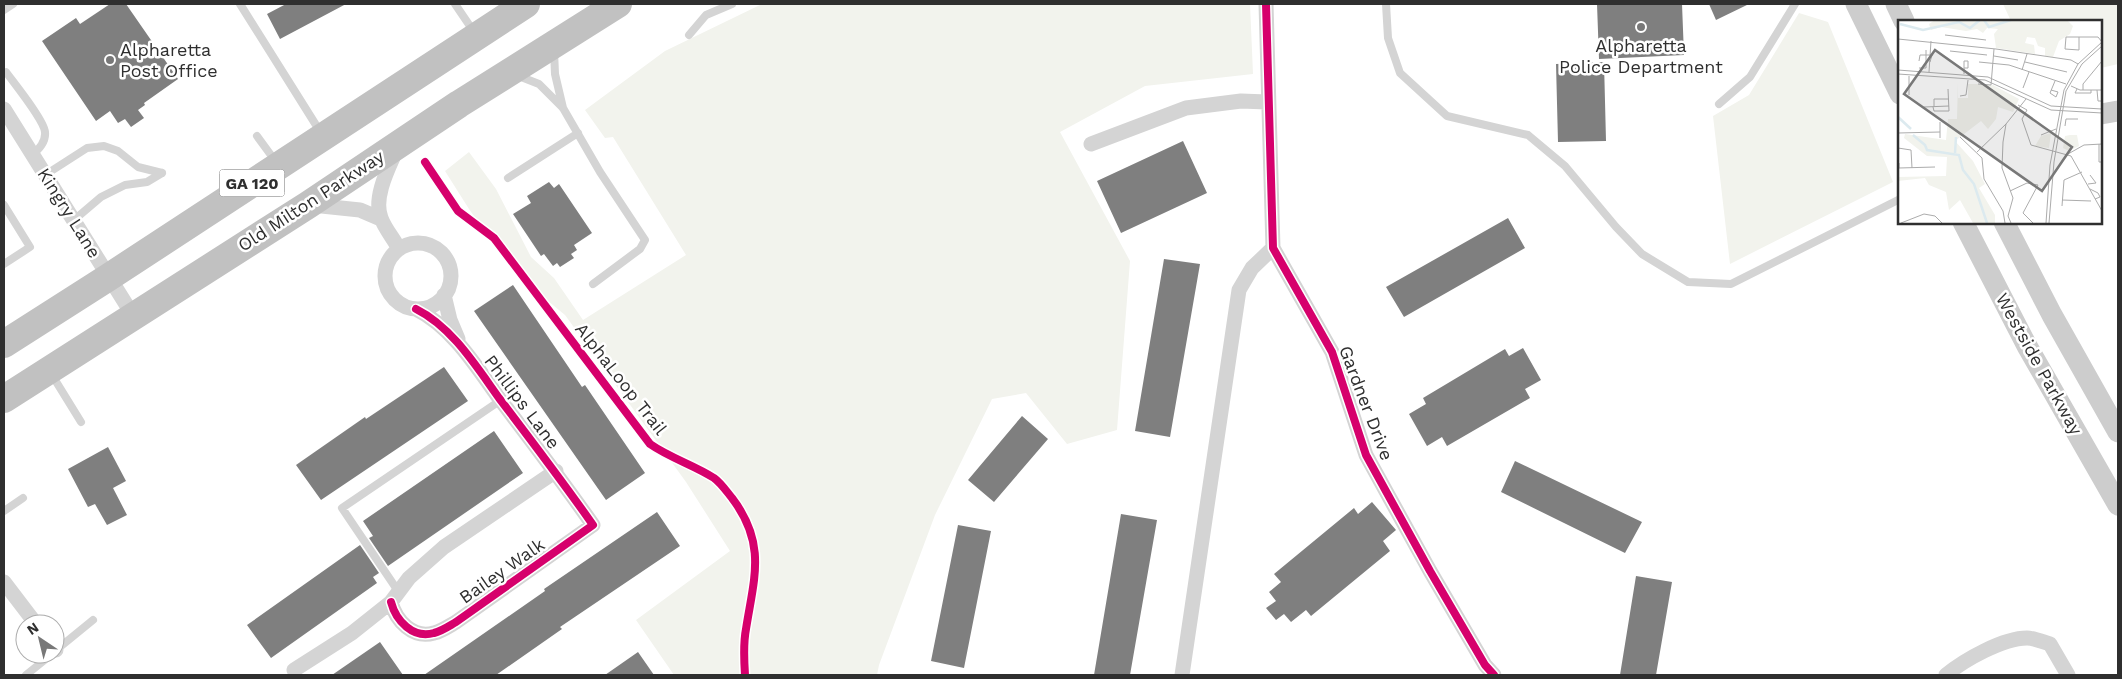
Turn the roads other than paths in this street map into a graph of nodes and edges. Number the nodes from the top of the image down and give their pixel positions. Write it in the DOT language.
graph roads {
  1 [pos="13,4"];
  2 [pos="240,4"];
  3 [pos="455,4"];
  4 [pos="526,4"];
  5 [pos="618,4"];
  6 [pos="732,4"];
  7 [pos="1266,4"];
  8 [pos="1386,4"];
  9 [pos="1794,4"];
  10 [pos="1856,4"];
  11 [pos="1896,4"];
  12 [pos="4,10"];
  13 [pos="1904,20"];
  14 [pos="689,35"];
  15 [pos="476,36"];
  16 [pos="553,44"];
  17 [pos="4,73"];
  18 [pos="509,73"];
  19 [pos="1898,90"];
  20 [pos="1267,102"];
  21 [pos="1719,104"];
  22 [pos="563,108"];
  23 [pos="4,109"];
  24 [pos="2118,111"];
  25 [pos="2102,114"];
  26 [pos="578,133"];
  27 [pos="257,136"];
  28 [pos="323,136"];
  29 [pos="400,143"];
  30 [pos="1092,144"];
  31 [pos="32,155"];
  32 [pos="278,166"];
  33 [pos="45,175"];
  34 [pos="508,178"];
  35 [pos="1898,200"];
  36 [pos="4,205"];
  37 [pos="308,205"];
  38 [pos="381,219"];
  39 [pos="74,220"];
  40 [pos="1964,224"];
  41 [pos="2005,224"];
  42 [pos="1273,248"];
  43 [pos="399,249"];
  44 [pos="4,264"];
  45 [pos="109,277"];
  46 [pos="593,284"];
  47 [pos="444,296"];
  48 [pos="416,308"];
  49 [pos="134,317"];
  50 [pos="4,344"];
  51 [pos="466,353"];
  52 [pos="49,371"];
  53 [pos="4,399"];
  54 [pos="501,400"];
  55 [pos="81,422"];
  56 [pos="2118,432"];
  57 [pos="556,471"];
  58 [pos="23,498"];
  59 [pos="2118,505"];
  60 [pos="4,510"];
  61 [pos="592,525"];
  62 [pos="4,582"];
  63 [pos="395,596"];
  64 [pos="28,614"];
  65 [pos="93,620"];
  66 [pos="65,643"];
  67 [pos="39,664"];
  68 [pos="294,670"];
  69 [pos="26,675"];
  70 [pos="1182,675"];
  71 [pos="1494,675"];
  72 [pos="1946,675"];
  73 [pos="2068,675"];
  1 -- 12 [label="lane"];
  2 -- 28 [label="lane"];
  3 -- 15 [label="lane"];
  4 -- 15 [label="highway, GA 120"];
  5 -- 16 [label="highway, Old Milton Parkway / GA 120"];
  6 -- 14 [label="lane"];
  7 -- 20 [label="street, Gardner Drive"];
  8 -- 35 [label="lane"];
  9 -- 21 [label="lane"];
  10 -- 19 [label="main road"];
  11 -- 13 [label="main road"];
  15 -- 28 [label="highway, GA 120"];
  16 -- 18 [label="highway, Old Milton Parkway / GA 120"];
  16 -- 22 [label="lane"];
  17 -- 31 [label="lane"];
  18 -- 22 [label="lane"];
  18 -- 29 [label="highway, Old Milton Parkway / GA 120"];
  20 -- 30 [label="street"];
  20 -- 42 [label="street, Gardner Drive"];
  22 -- 26 [label="lane"];
  23 -- 31 [label="street, Kingry Lane"];
  24 -- 25 [label="main road"];
  26 -- 34 [label="lane"];
  26 -- 46 [label="lane"];
  27 -- 32 [label="lane"];
  28 -- 32 [label="highway, GA 120"];
  29 -- 37 [label="highway, Old Milton Parkway / GA 120"];
  29 -- 38 [label="street"];
  31 -- 33 [label="street, Kingry Lane"];
  32 -- 45 [label="highway, GA 120"];
  33 -- 39 [label="street, Kingry Lane"];
  33 -- 39 [label="lane"];
  36 -- 44 [label="lane"];
  37 -- 38 [label="street"];
  37 -- 49 [label="highway, Old Milton Parkway / GA 120"];
  38 -- 43 [label="street"];
  39 -- 45 [label="street, Kingry Lane"];
  40 -- 59 [label="main road, Westside Parkway"];
  41 -- 56 [label="main road, Westside Parkway"];
  42 -- 70 [label="street"];
  42 -- 71 [label="street, Gardner Drive"];
  43 -- 47 [label="street"];
  43 -- 48 [label="street"];
  45 -- 49 [label="street, Kingry Lane"];
  45 -- 50 [label="highway, GA 120"];
  47 -- 48 [label="street"];
  47 -- 51 [label="street, Phillips Lane"];
  48 -- 51 [label="street, Phillips Lane"];
  49 -- 52 [label="highway, Old Milton Parkway / GA 120"];
  51 -- 54 [label="street, Phillips Lane"];
  52 -- 53 [label="highway, Old Milton Parkway / GA 120"];
  52 -- 55 [label="lane"];
  54 -- 57 [label="street, Phillips Lane"];
  54 -- 63 [label="lane"];
  57 -- 61 [label="street, Phillips Lane"];
  57 -- 63 [label="street"];
  58 -- 60 [label="lane"];
  61 -- 63 [label="street, Bailey Walk"];
  62 -- 64 [label="street"];
  63 -- 68 [label="street"];
  65 -- 66 [label="lane"];
  67 -- 69 [label="lane"];
  72 -- 73 [label="street"];
}
